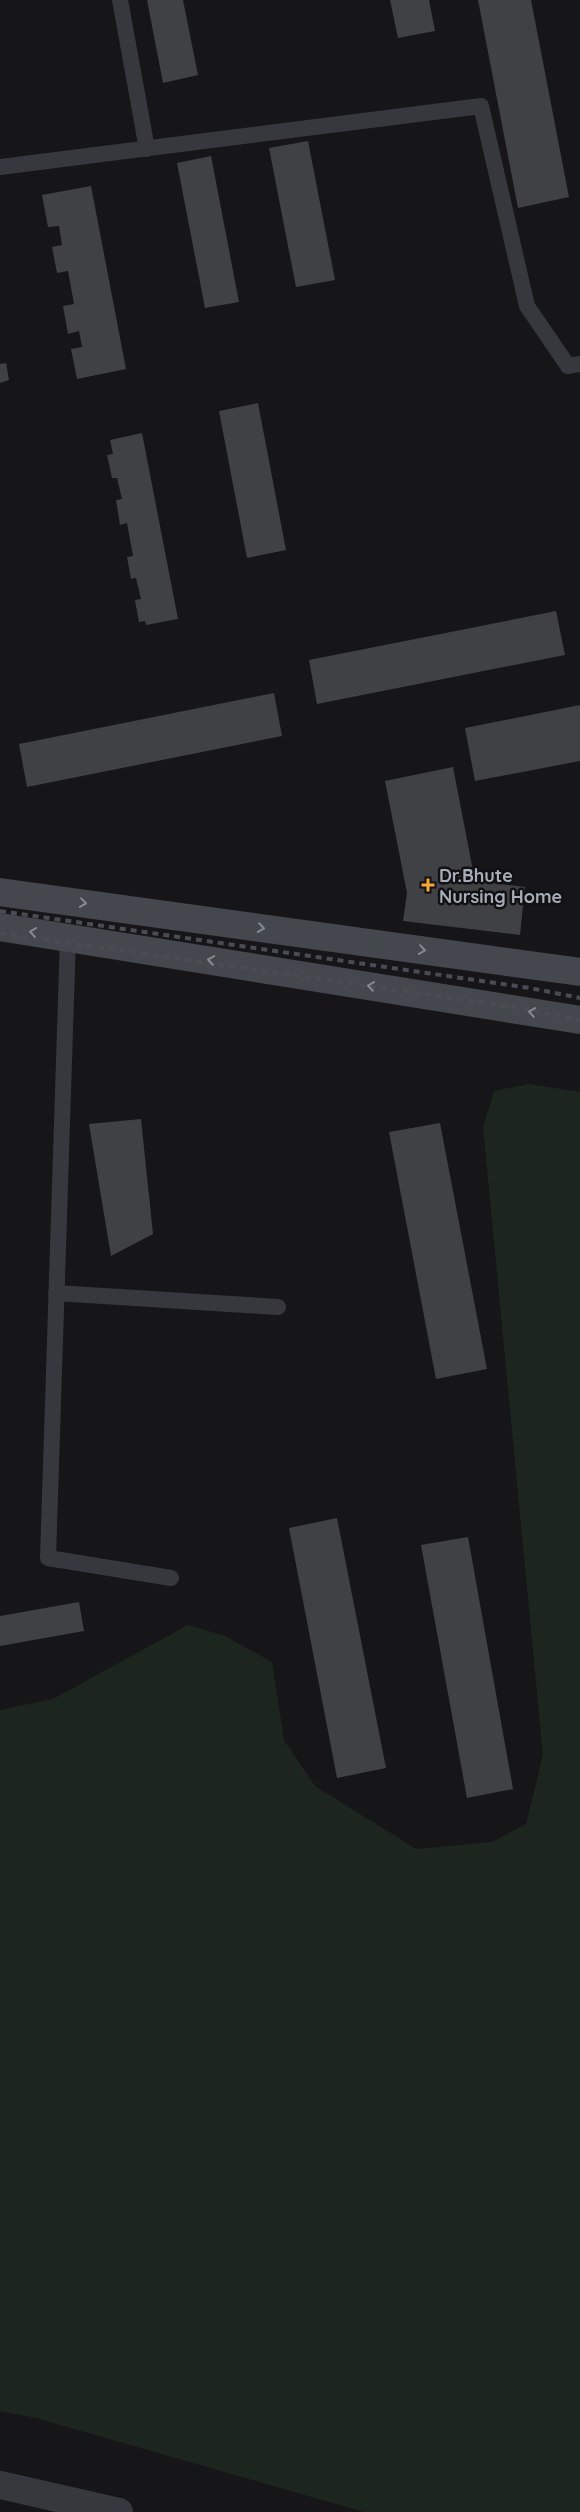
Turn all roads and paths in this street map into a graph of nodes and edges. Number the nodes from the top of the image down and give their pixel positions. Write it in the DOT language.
graph roads {
  1 [pos="120,0"];
  2 [pos="147,149"];
  3 [pos="0,167"];
  4 [pos="580,364"];
  5 [pos="0,892"];
  6 [pos="118,908"];
  7 [pos="0,927"];
  8 [pos="68,937"];
  9 [pos="114,944"];
  10 [pos="580,972"];
  11 [pos="580,1020"];
  12 [pos="56,1293"];
  13 [pos="278,1307"];
  14 [pos="171,1578"];
  15 [pos="0,2485"];
  16 [pos="119,2512"];
  1 -- 2 [label="lane"];
  2 -- 3 [label="lane"];
  2 -- 4 [label="lane"];
  5 -- 6 [label="main road, one-way"];
  6 -- 9 [label="main road"];
  6 -- 10 [label="main road, one-way"];
  8 -- 7 [label="main road, one-way"];
  8 -- 9 [label="main road"];
  8 -- 12 [label="lane"];
  11 -- 9 [label="main road, one-way"];
  12 -- 13 [label="lane"];
  12 -- 14 [label="lane"];
  15 -- 16 [label="street"];
}
